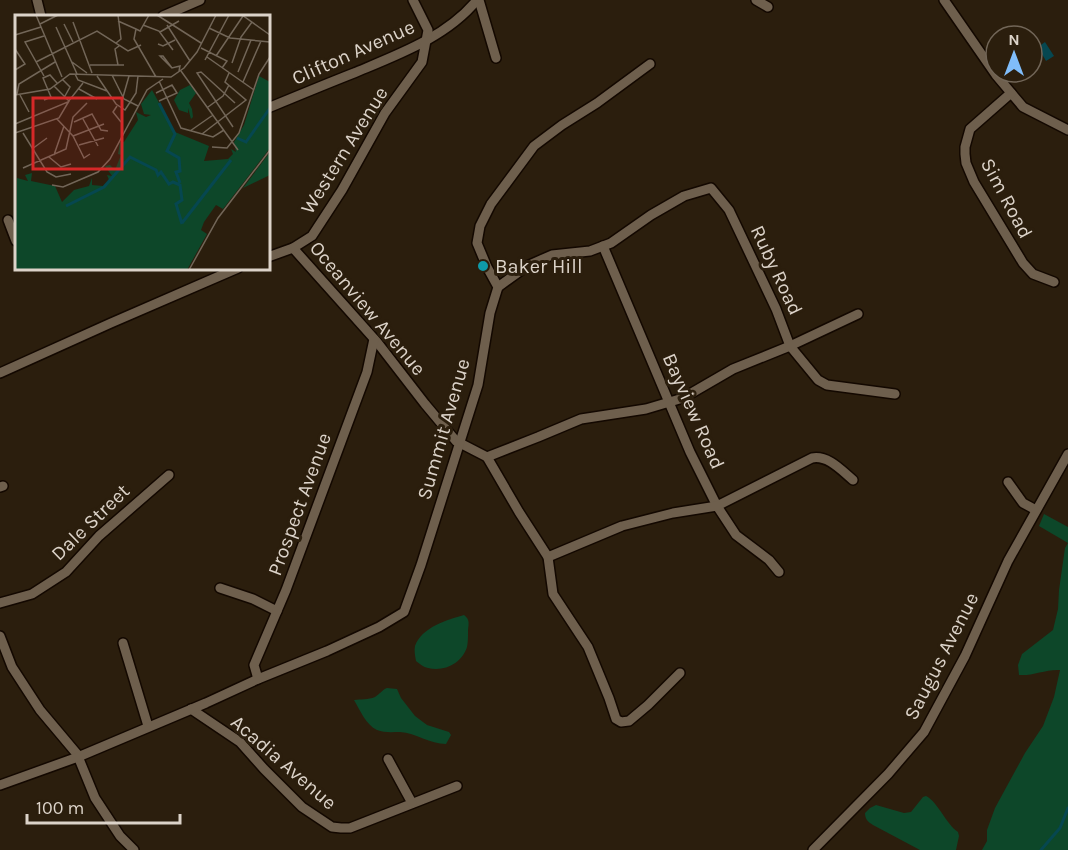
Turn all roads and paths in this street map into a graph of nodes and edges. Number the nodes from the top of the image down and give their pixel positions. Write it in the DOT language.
graph roads {
  1 [pos="37,0"];
  2 [pos="200,0"];
  3 [pos="413,0"];
  4 [pos="478,0"];
  5 [pos="756,0"];
  6 [pos="944,0"];
  7 [pos="768,7"];
  8 [pos="41,15"];
  9 [pos="165,15"];
  10 [pos="426,41"];
  11 [pos="496,58"];
  12 [pos="650,64"];
  13 [pos="1011,93"];
  14 [pos="270,107"];
  15 [pos="1068,130"];
  16 [pos="8,220"];
  17 [pos="15,238"];
  18 [pos="603,246"];
  19 [pos="293,248"];
  20 [pos="270,256"];
  21 [pos="233,270"];
  22 [pos="1054,282"];
  23 [pos="498,287"];
  24 [pos="858,314"];
  25 [pos="374,339"];
  26 [pos="790,346"];
  27 [pos="0,373"];
  28 [pos="894,394"];
  29 [pos="669,402"];
  30 [pos="459,443"];
  31 [pos="1068,454"];
  32 [pos="487,457"];
  33 [pos="169,475"];
  34 [pos="853,480"];
  35 [pos="1008,482"];
  36 [pos="717,506"];
  37 [pos="1036,510"];
  38 [pos="548,557"];
  39 [pos="779,572"];
  40 [pos="220,588"];
  41 [pos="0,603"];
  42 [pos="277,611"];
  43 [pos="0,636"];
  44 [pos="123,643"];
  45 [pos="680,673"];
  46 [pos="258,679"];
  47 [pos="191,709"];
  48 [pos="148,726"];
  49 [pos="78,757"];
  50 [pos="388,759"];
  51 [pos="0,785"];
  52 [pos="457,786"];
  53 [pos="412,804"];
  54 [pos="134,850"];
  55 [pos="813,850"];
  1 -- 8 [label="street"];
  2 -- 9 [label="street"];
  3 -- 10 [label="street"];
  4 -- 10 [label="street, Clifton Avenue"];
  4 -- 11 [label="street"];
  5 -- 7 [label="street"];
  6 -- 13 [label="street"];
  10 -- 14 [label="street, Clifton Avenue"];
  10 -- 19 [label="street, Western Avenue"];
  12 -- 23 [label="street"];
  13 -- 15 [label="street"];
  13 -- 22 [label="street, Sim Road"];
  16 -- 17 [label="street"];
  18 -- 23 [label="street"];
  18 -- 26 [label="street, Ruby Road"];
  18 -- 29 [label="street, Bayview Road"];
  19 -- 20 [label="street, Western Avenue"];
  19 -- 25 [label="street, Oceanview Avenue"];
  21 -- 27 [label="street"];
  23 -- 30 [label="street, Summit Avenue"];
  24 -- 26 [label="street"];
  25 -- 30 [label="street, Oceanview Avenue"];
  25 -- 42 [label="street, Prospect Avenue"];
  26 -- 28 [label="street, Ruby Road"];
  26 -- 29 [label="street"];
  29 -- 32 [label="street"];
  29 -- 36 [label="street, Bayview Road"];
  30 -- 32 [label="street, Oceanview Avenue"];
  30 -- 46 [label="street, Summit Avenue"];
  31 -- 37 [label="street, Saugus Avenue"];
  32 -- 38 [label="street"];
  33 -- 41 [label="street, Dale Street"];
  34 -- 36 [label="street"];
  35 -- 37 [label="street"];
  36 -- 38 [label="street"];
  36 -- 39 [label="street, Bayview Road"];
  37 -- 55 [label="street, Saugus Avenue"];
  38 -- 45 [label="street"];
  40 -- 42 [label="street"];
  42 -- 46 [label="street, Prospect Avenue"];
  43 -- 49 [label="street"];
  44 -- 48 [label="street"];
  46 -- 47 [label="street, Summit Avenue"];
  47 -- 48 [label="street, Summit Avenue"];
  47 -- 53 [label="street, Acadia Avenue"];
  48 -- 49 [label="street, Summit Avenue"];
  49 -- 51 [label="street, Summit Avenue"];
  49 -- 54 [label="street"];
  50 -- 53 [label="street"];
  52 -- 53 [label="street, Acadia Avenue"];
}
